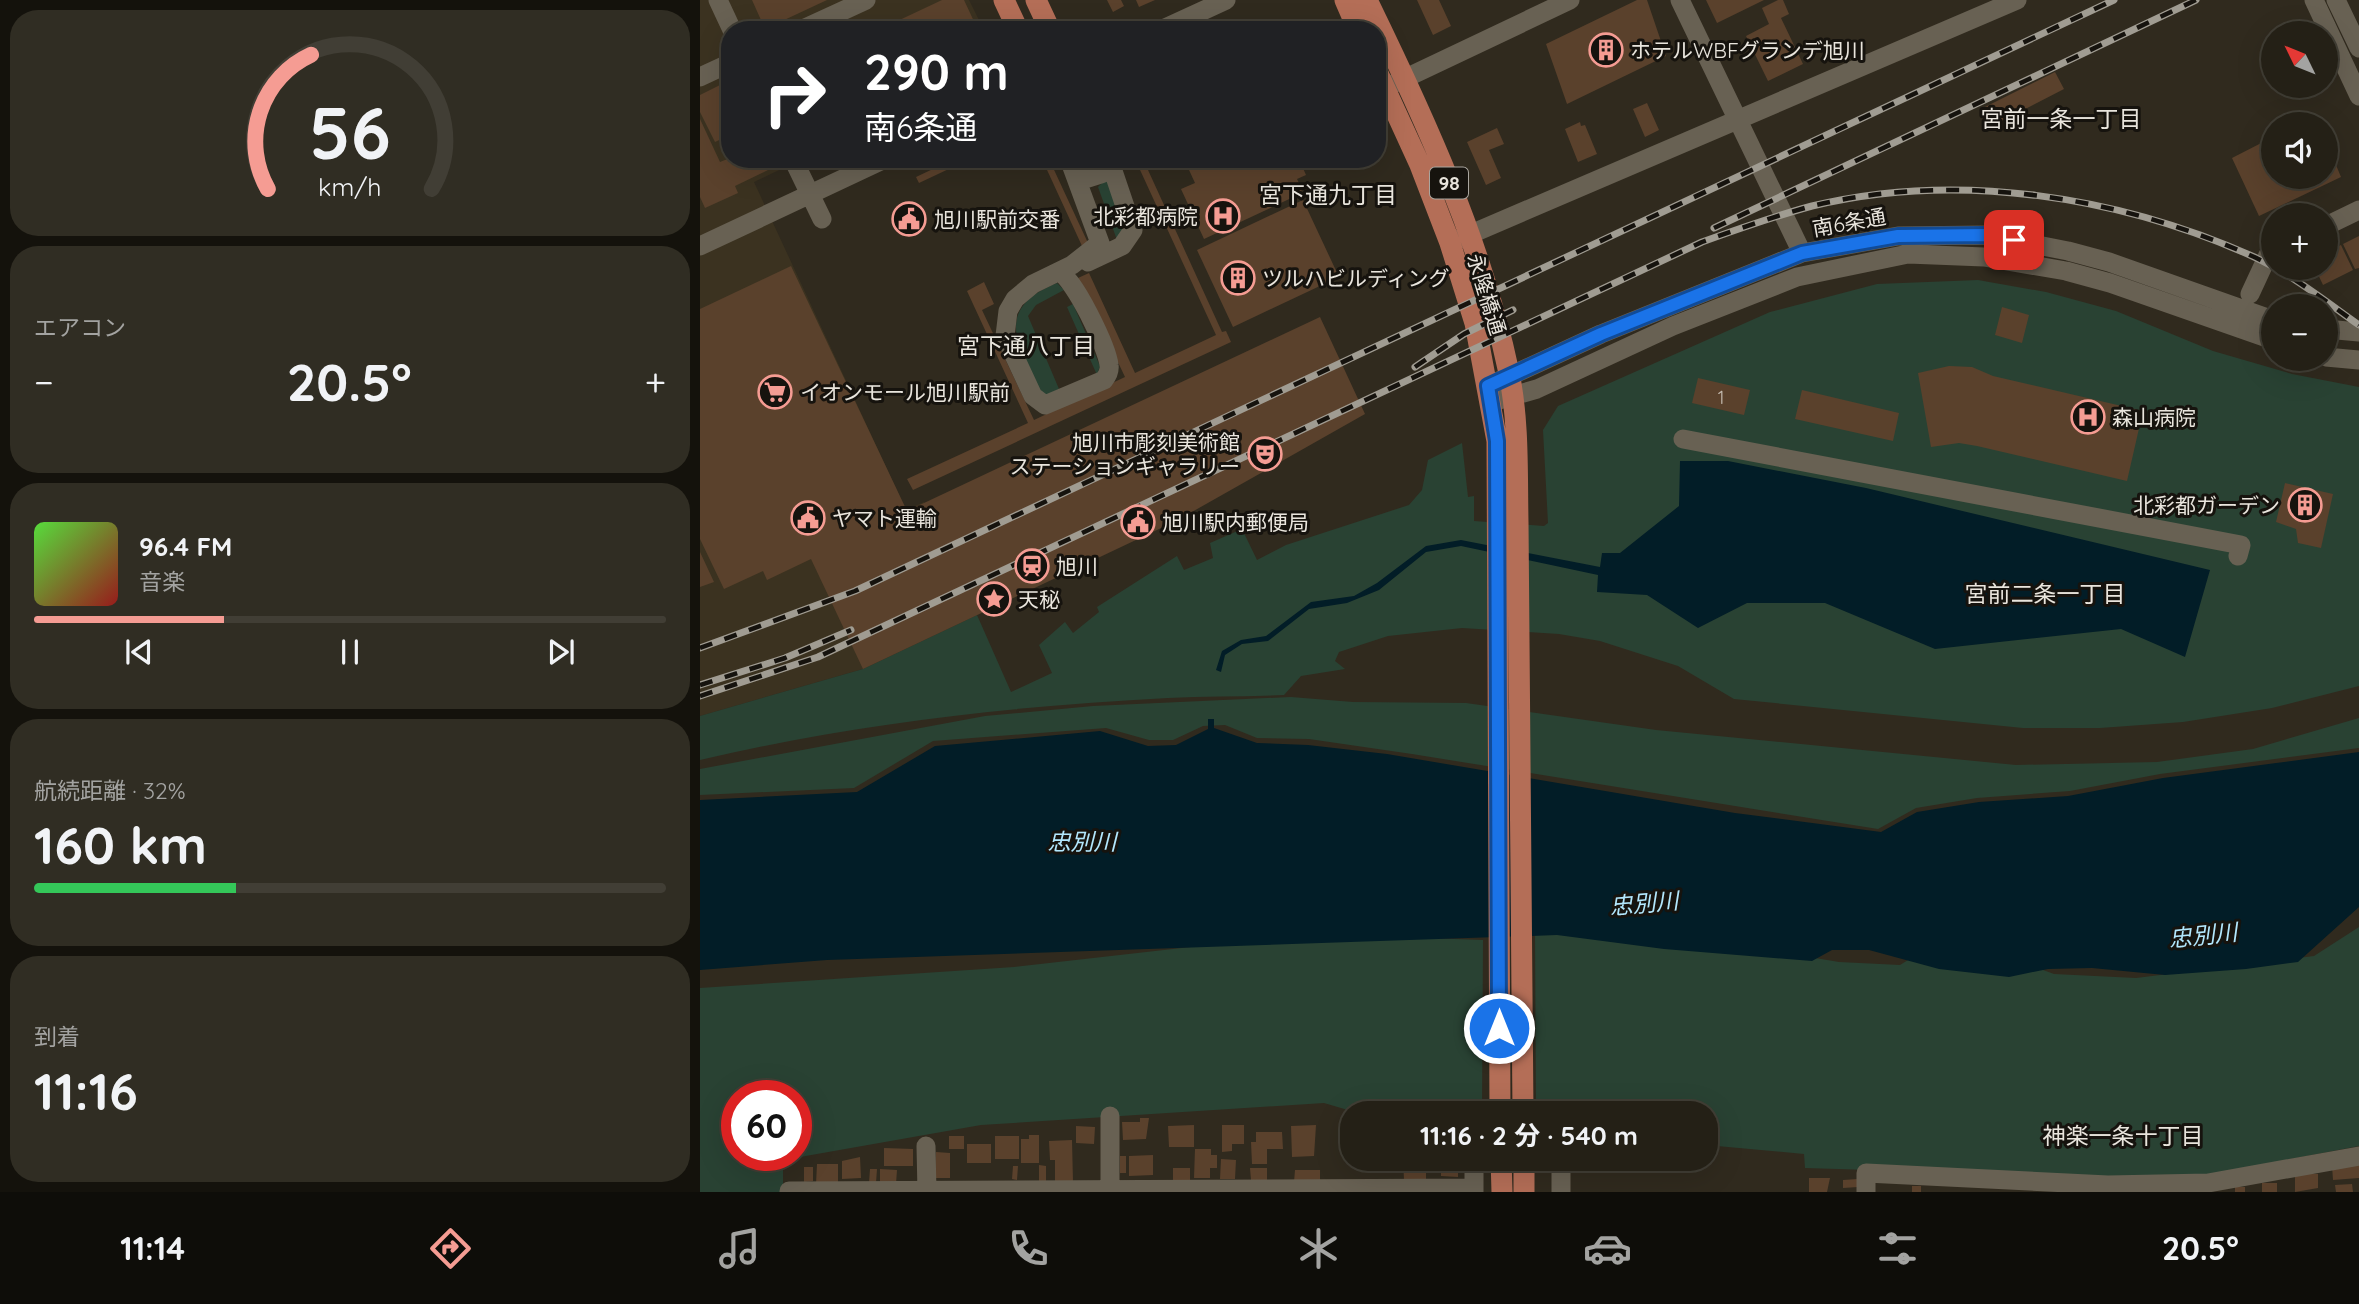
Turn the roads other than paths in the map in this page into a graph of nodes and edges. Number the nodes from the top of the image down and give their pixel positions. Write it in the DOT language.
graph roads {
  1 [pos="718,0"];
  2 [pos="866,0"];
  3 [pos="1004,0"];
  4 [pos="1036,0"];
  5 [pos="1226,0"];
  6 [pos="1345,0"];
  7 [pos="1367,0"];
  8 [pos="1570,0"];
  9 [pos="1680,0"];
  10 [pos="2314,0"];
  11 [pos="2336,0"];
  12 [pos="2004,2"];
  13 [pos="728,21"];
  14 [pos="820,21"];
  15 [pos="1014,21"];
  16 [pos="1046,21"];
  17 [pos="1180,21"];
  18 [pos="1355,21"];
  19 [pos="1377,21"];
  20 [pos="2324,21"];
  21 [pos="1386,39"];
  22 [pos="2357,39"];
  23 [pos="2338,43"];
  24 [pos="2338,52"];
  25 [pos="721,67"];
  26 [pos="700,77"];
  27 [pos="1405,78"];
  28 [pos="1386,79"];
  29 [pos="1386,90"];
  30 [pos="2359,96"];
  31 [pos="1737,120"];
  32 [pos="797,168"];
  33 [pos="866,168"];
  34 [pos="1073,168"];
  35 [pos="1105,168"];
  36 [pos="1113,168"];
  37 [pos="1079,181"];
  38 [pos="810,195"];
  39 [pos="2359,210"];
  40 [pos="821,219"];
  41 [pos="2338,220"];
  42 [pos="1459,239"];
  43 [pos="700,246"];
  44 [pos="1802,253"];
  45 [pos="2261,271"];
  46 [pos="1065,276"];
  47 [pos="2250,295"];
  48 [pos="2261,316"];
  49 [pos="2338,330"];
  50 [pos="2359,332"];
  51 [pos="2261,337"];
  52 [pos="2338,359"];
  53 [pos="2359,360"];
  54 [pos="1509,375"];
  55 [pos="1497,396"];
  56 [pos="1683,439"];
  57 [pos="2238,556"];
  58 [pos="1509,686"];
  59 [pos="1500,1101"];
  60 [pos="1522,1101"];
  61 [pos="1110,1116"];
  62 [pos="926,1146"];
  63 [pos="2359,1156"];
  64 [pos="1474,1171"];
  65 [pos="1501,1171"];
  66 [pos="1524,1171"];
  67 [pos="1561,1171"];
  68 [pos="2108,1188"];
  69 [pos="1110,1190"];
  70 [pos="1474,1190"];
  71 [pos="789,1191"];
  72 [pos="1296,1191"];
  73 [pos="927,1192"];
  74 [pos="1502,1192"];
  75 [pos="1524,1192"];
  76 [pos="1561,1192"];
  77 [pos="1866,1192"];
  1 -- 13 [label="street"];
  2 -- 14 [label="street"];
  3 -- 15 [label="main road"];
  4 -- 16 [label="main road"];
  5 -- 17 [label="street"];
  6 -- 18 [label="main road"];
  7 -- 19 [label="main road, 永隆橋通 / 98"];
  8 -- 27 [label="street"];
  9 -- 31 [label="street"];
  10 -- 20 [label="street"];
  11 -- 22 [label="street"];
  12 -- 31 [label="street"];
  21 -- 27 [label="main road, 永隆橋通 / 98"];
  22 -- 23 [label="street"];
  24 -- 30 [label="street"];
  25 -- 26 [label="street"];
  27 -- 28 [label="street"];
  27 -- 42 [label="main road, 永隆橋通 / 98"];
  29 -- 42 [label="main road, 永隆橋通 / 98"];
  31 -- 42 [label="street"];
  31 -- 44 [label="street"];
  32 -- 38 [label="street"];
  33 -- 38 [label="street"];
  34 -- 37 [label="street"];
  35 -- 37 [label="street"];
  36 -- 46 [label="street"];
  37 -- 46 [label="street"];
  38 -- 40 [label="street"];
  38 -- 43 [label="street"];
  39 -- 41 [label="street"];
  42 -- 54 [label="main road, 永隆橋通 / 98"];
  42 -- 55 [label="main road, 永隆橋通 / 98"];
  44 -- 48 [label="street, 南6条通"];
  44 -- 54 [label="street, 南6条通"];
  45 -- 47 [label="street"];
  46 -- 46 [label="street"];
  49 -- 50 [label="street"];
  51 -- 55 [label="street, 南6条通"];
  52 -- 53 [label="street"];
  54 -- 55 [label="main road, 永隆橋通 / 98"];
  55 -- 58 [label="main road, 永隆橋通 / 98"];
  56 -- 57 [label="street"];
  58 -- 59 [label="main road, 永隆橋通 / 98"];
  58 -- 60 [label="main road, 永隆橋通 / 98"];
  61 -- 69 [label="street"];
  62 -- 73 [label="street"];
  63 -- 68 [label="street"];
  64 -- 70 [label="street"];
  65 -- 74 [label="main road"];
  66 -- 75 [label="main road"];
  67 -- 76 [label="street"];
  68 -- 77 [label="street"];
  69 -- 72 [label="street"];
  69 -- 73 [label="street"];
  70 -- 72 [label="street"];
  71 -- 73 [label="street"];
}
